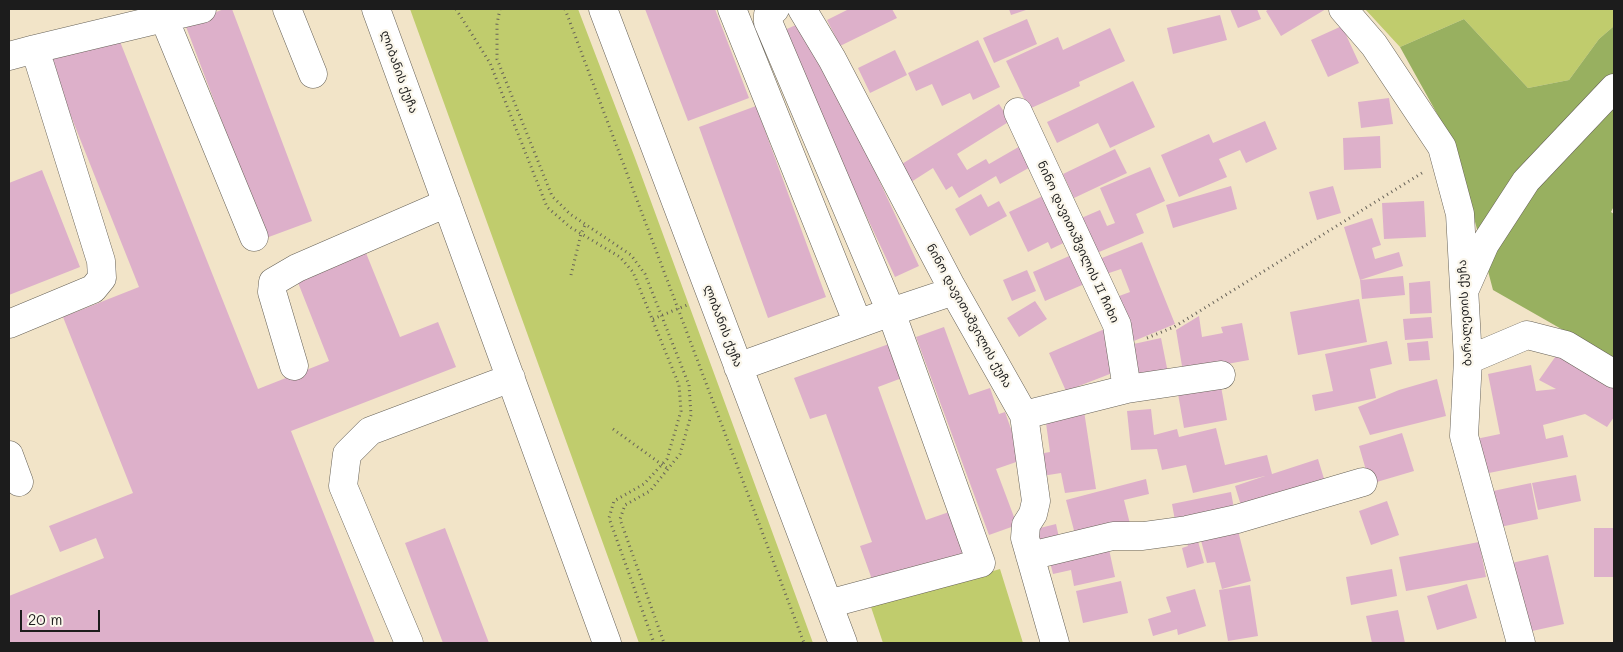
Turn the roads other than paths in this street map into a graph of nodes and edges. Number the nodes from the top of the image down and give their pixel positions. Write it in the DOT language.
graph roads {
  1 [pos="202,9"];
  2 [pos="286,9"];
  3 [pos="376,9"];
  4 [pos="604,9"];
  5 [pos="732,9"];
  6 [pos="775,9"];
  7 [pos="802,9"];
  8 [pos="1343,9"];
  9 [pos="164,18"];
  10 [pos="35,49"];
  11 [pos="9,56"];
  12 [pos="313,74"];
  13 [pos="1614,88"];
  14 [pos="1018,112"];
  15 [pos="447,203"];
  16 [pos="254,236"];
  17 [pos="954,291"];
  18 [pos="1464,291"];
  19 [pos="892,312"];
  20 [pos="9,324"];
  21 [pos="858,324"];
  22 [pos="1468,360"];
  23 [pos="294,366"];
  24 [pos="738,367"];
  25 [pos="1614,374"];
  26 [pos="1221,375"];
  27 [pos="511,378"];
  28 [pos="1127,389"];
  29 [pos="1024,414"];
  30 [pos="9,455"];
  31 [pos="19,482"];
  32 [pos="1363,482"];
  33 [pos="1030,556"];
  34 [pos="828,604"];
  35 [pos="409,643"];
  36 [pos="608,643"];
  37 [pos="843,643"];
  38 [pos="1055,643"];
  39 [pos="1521,643"];
  1 -- 9 [label="street"];
  2 -- 12 [label="street"];
  3 -- 15 [label="street, ლიბანის ქუჩა"];
  4 -- 24 [label="street, ლიბანის ქუჩა"];
  5 -- 21 [label="street"];
  6 -- 19 [label="street"];
  7 -- 17 [label="street, ნინო დავითაშვილის ქუჩა"];
  8 -- 18 [label="street, ბარალეთის ქუჩა"];
  9 -- 10 [label="street"];
  9 -- 16 [label="street"];
  10 -- 11 [label="street"];
  10 -- 20 [label="street"];
  13 -- 18 [label="street"];
  14 -- 28 [label="street, ნინო დავითაშვილის II ჩიხი"];
  15 -- 23 [label="street"];
  15 -- 27 [label="street, ლიბანის ქუჩა"];
  17 -- 19 [label="street"];
  17 -- 29 [label="street, ნინო დავითაშვილის ქუჩა"];
  18 -- 22 [label="street, ბარალეთის ქუჩა"];
  19 -- 21 [label="street"];
  19 -- 34 [label="street"];
  21 -- 24 [label="street"];
  22 -- 25 [label="street"];
  22 -- 39 [label="street, ბარალეთის ქუჩა"];
  24 -- 34 [label="street, ლიბანის ქუჩა"];
  26 -- 28 [label="street"];
  27 -- 35 [label="street"];
  27 -- 36 [label="street, ლიბანის ქუჩა"];
  28 -- 29 [label="street"];
  29 -- 33 [label="street, ნინო დავითაშვილის ქუჩა"];
  30 -- 31 [label="street"];
  32 -- 33 [label="street"];
  33 -- 38 [label="street, ნინო დავითაშვილის ქუჩა"];
  34 -- 37 [label="street, ლიბანის ქუჩა"];
}
